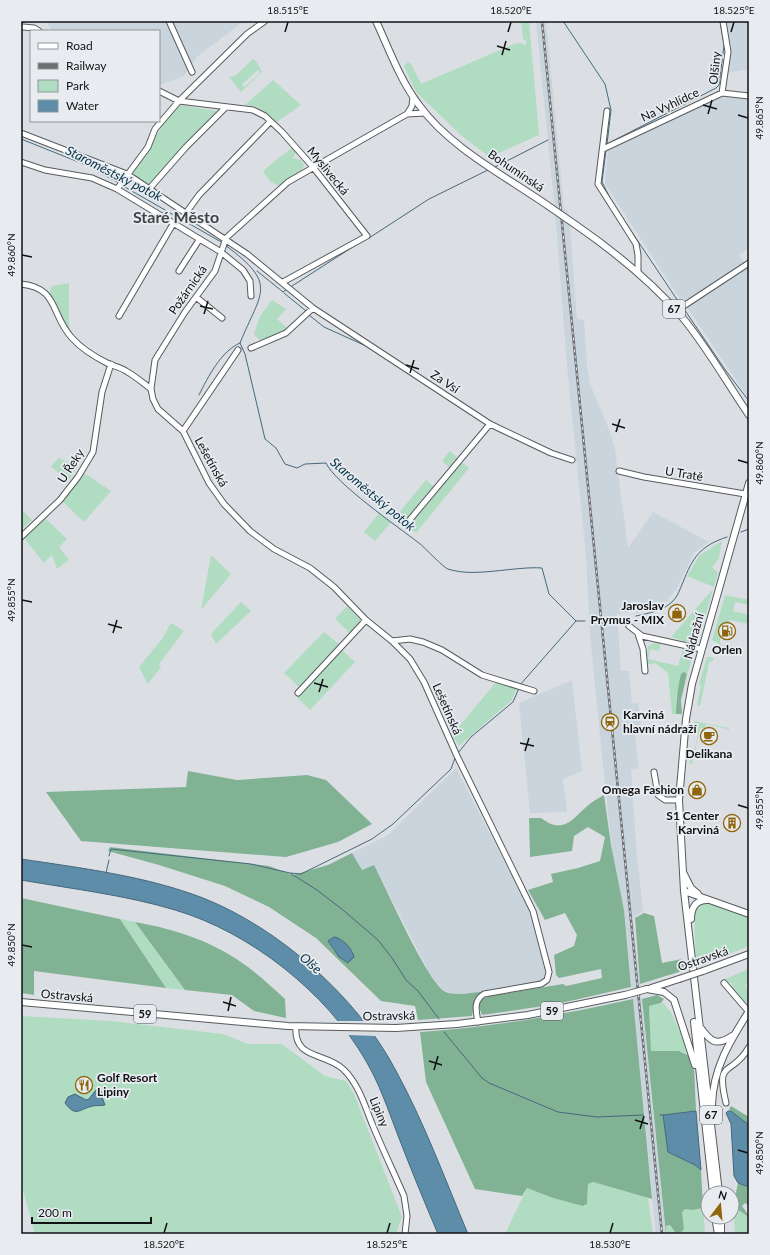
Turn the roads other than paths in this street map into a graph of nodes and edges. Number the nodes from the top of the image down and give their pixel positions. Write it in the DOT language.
graph roads {
  1 [pos="169,21"];
  2 [pos="265,21"];
  3 [pos="376,21"];
  4 [pos="723,21"];
  5 [pos="22,27"];
  6 [pos="37,30"];
  7 [pos="192,72"];
  8 [pos="160,92"];
  9 [pos="722,93"];
  10 [pos="749,96"];
  11 [pos="413,97"];
  12 [pos="179,101"];
  13 [pos="225,108"];
  14 [pos="607,111"];
  15 [pos="425,113"];
  16 [pos="407,114"];
  17 [pos="270,122"];
  18 [pos="21,133"];
  19 [pos="603,148"];
  20 [pos="21,162"];
  21 [pos="312,167"];
  22 [pos="127,174"];
  23 [pos="119,186"];
  24 [pos="150,188"];
  25 [pos="186,213"];
  26 [pos="173,224"];
  27 [pos="199,240"];
  28 [pos="224,242"];
  29 [pos="220,252"];
  30 [pos="749,263"];
  31 [pos="179,271"];
  32 [pos="638,272"];
  33 [pos="21,284"];
  34 [pos="285,284"];
  35 [pos="251,296"];
  36 [pos="196,297"];
  37 [pos="313,308"];
  38 [pos="676,311"];
  39 [pos="119,316"];
  40 [pos="222,318"];
  41 [pos="251,348"];
  42 [pos="238,350"];
  43 [pos="111,364"];
  44 [pos="151,389"];
  45 [pos="749,415"];
  46 [pos="490,424"];
  47 [pos="183,431"];
  48 [pos="572,460"];
  49 [pos="619,471"];
  50 [pos="749,483"];
  51 [pos="746,494"];
  52 [pos="408,522"];
  53 [pos="21,537"];
  54 [pos="366,620"];
  55 [pos="629,626"];
  56 [pos="638,634"];
  57 [pos="651,639"];
  58 [pos="392,641"];
  59 [pos="643,648"];
  60 [pos="701,649"];
  61 [pos="645,670"];
  62 [pos="534,691"];
  63 [pos="298,692"];
  64 [pos="654,772"];
  65 [pos="679,800"];
  66 [pos="682,871"];
  67 [pos="684,891"];
  68 [pos="705,898"];
  69 [pos="712,900"];
  70 [pos="749,914"];
  71 [pos="690,935"];
  72 [pos="749,956"];
  73 [pos="724,983"];
  74 [pos="647,989"];
  75 [pos="21,1002"];
  76 [pos="749,1011"];
  77 [pos="478,1022"];
  78 [pos="296,1026"];
  79 [pos="696,1026"];
  80 [pos="734,1035"];
  81 [pos="700,1037"];
  82 [pos="728,1046"];
  83 [pos="749,1047"];
  84 [pos="700,1084"];
  85 [pos="726,1103"];
  86 [pos="713,1136"];
  87 [pos="712,1185"];
  88 [pos="718,1185"];
  89 [pos="405,1234"];
  1 -- 7 [label="street"];
  2 -- 12 [label="street"];
  3 -- 11 [label="main road, Bohumínská / 67"];
  4 -- 9 [label="street, Olšiny"];
  5 -- 6 [label="street"];
  8 -- 12 [label="street, Myslivecká"];
  9 -- 10 [label="street"];
  9 -- 19 [label="street, Na Vyhlídce"];
  11 -- 15 [label="main road, Bohumínská / 67"];
  11 -- 16 [label="street"];
  12 -- 13 [label="street, Myslivecká"];
  12 -- 22 [label="street"];
  13 -- 17 [label="street, Myslivecká"];
  13 -- 24 [label="street"];
  14 -- 19 [label="street"];
  15 -- 16 [label="street"];
  15 -- 32 [label="main road, Bohumínská / 67, bridge"];
  16 -- 21 [label="street, Požárnická"];
  17 -- 21 [label="street, Myslivecká"];
  17 -- 25 [label="street"];
  18 -- 22 [label="street, Za Vsí"];
  19 -- 32 [label="street"];
  20 -- 23 [label="street"];
  21 -- 28 [label="street, Požárnická"];
  21 -- 34 [label="street, Myslivecká"];
  22 -- 23 [label="street"];
  22 -- 24 [label="street, Za Vsí"];
  23 -- 26 [label="street"];
  24 -- 25 [label="street, Za Vsí"];
  25 -- 28 [label="street, Za Vsí"];
  26 -- 27 [label="street"];
  26 -- 39 [label="street"];
  27 -- 29 [label="street"];
  27 -- 31 [label="street"];
  28 -- 29 [label="street, Požárnická"];
  28 -- 34 [label="street, Za Vsí"];
  29 -- 35 [label="street"];
  29 -- 36 [label="street, Požárnická"];
  30 -- 38 [label="street"];
  32 -- 38 [label="main road, Bohumínská / 67"];
  33 -- 43 [label="street"];
  34 -- 37 [label="street, Za Vsí"];
  36 -- 40 [label="street"];
  36 -- 44 [label="street, Požárnická"];
  37 -- 41 [label="street"];
  37 -- 46 [label="street, Za Vsí"];
  38 -- 45 [label="main road, Bohumínská / 67"];
  42 -- 47 [label="street, Lešetínská"];
  43 -- 44 [label="street"];
  43 -- 53 [label="street, U Řeky"];
  44 -- 47 [label="street, Lešetínská"];
  46 -- 48 [label="street, Za Vsí"];
  46 -- 52 [label="street"];
  47 -- 54 [label="street, Lešetínská"];
  49 -- 51 [label="street, U Tratě"];
  50 -- 51 [label="main road, Nádražní / 67"];
  51 -- 60 [label="main road, Nádražní / 67"];
  54 -- 58 [label="street, Lešetínská"];
  54 -- 63 [label="street"];
  55 -- 56 [label="street"];
  56 -- 57 [label="street"];
  56 -- 59 [label="street"];
  57 -- 59 [label="street"];
  57 -- 60 [label="street"];
  58 -- 62 [label="street"];
  58 -- 77 [label="street, Lešetínská"];
  59 -- 61 [label="street"];
  60 -- 65 [label="main road, Nádražní / 67"];
  64 -- 65 [label="street"];
  65 -- 66 [label="main road, Nádražní / 67"];
  66 -- 67 [label="main road, Nádražní / 67"];
  66 -- 68 [label="main road, 67"];
  67 -- 68 [label="main road, 67"];
  67 -- 71 [label="main road, Nádražní / 67"];
  67 -- 79 [label="main road, 67"];
  68 -- 69 [label="main road, 67"];
  69 -- 70 [label="main road, 67"];
  69 -- 71 [label="main road"];
  71 -- 79 [label="main road, Nádražní / 67"];
  72 -- 74 [label="main road, Ostravská / 59, bridge"];
  73 -- 76 [label="street"];
  74 -- 77 [label="main road, Ostravská / 59, bridge"];
  74 -- 84 [label="main road"];
  75 -- 78 [label="main road, Ostravská / 59"];
  76 -- 80 [label="main road"];
  77 -- 78 [label="main road, Ostravská / 59"];
  78 -- 89 [label="street, Lipiny"];
  79 -- 80 [label="main road"];
  79 -- 81 [label="main road, 67"];
  79 -- 84 [label="main road, 67"];
  80 -- 82 [label="main road"];
  81 -- 82 [label="main road"];
  81 -- 86 [label="main road, 67"];
  82 -- 86 [label="main road"];
  83 -- 85 [label="street"];
  84 -- 87 [label="main road, 67"];
  86 -- 88 [label="main road, 67"];
}
